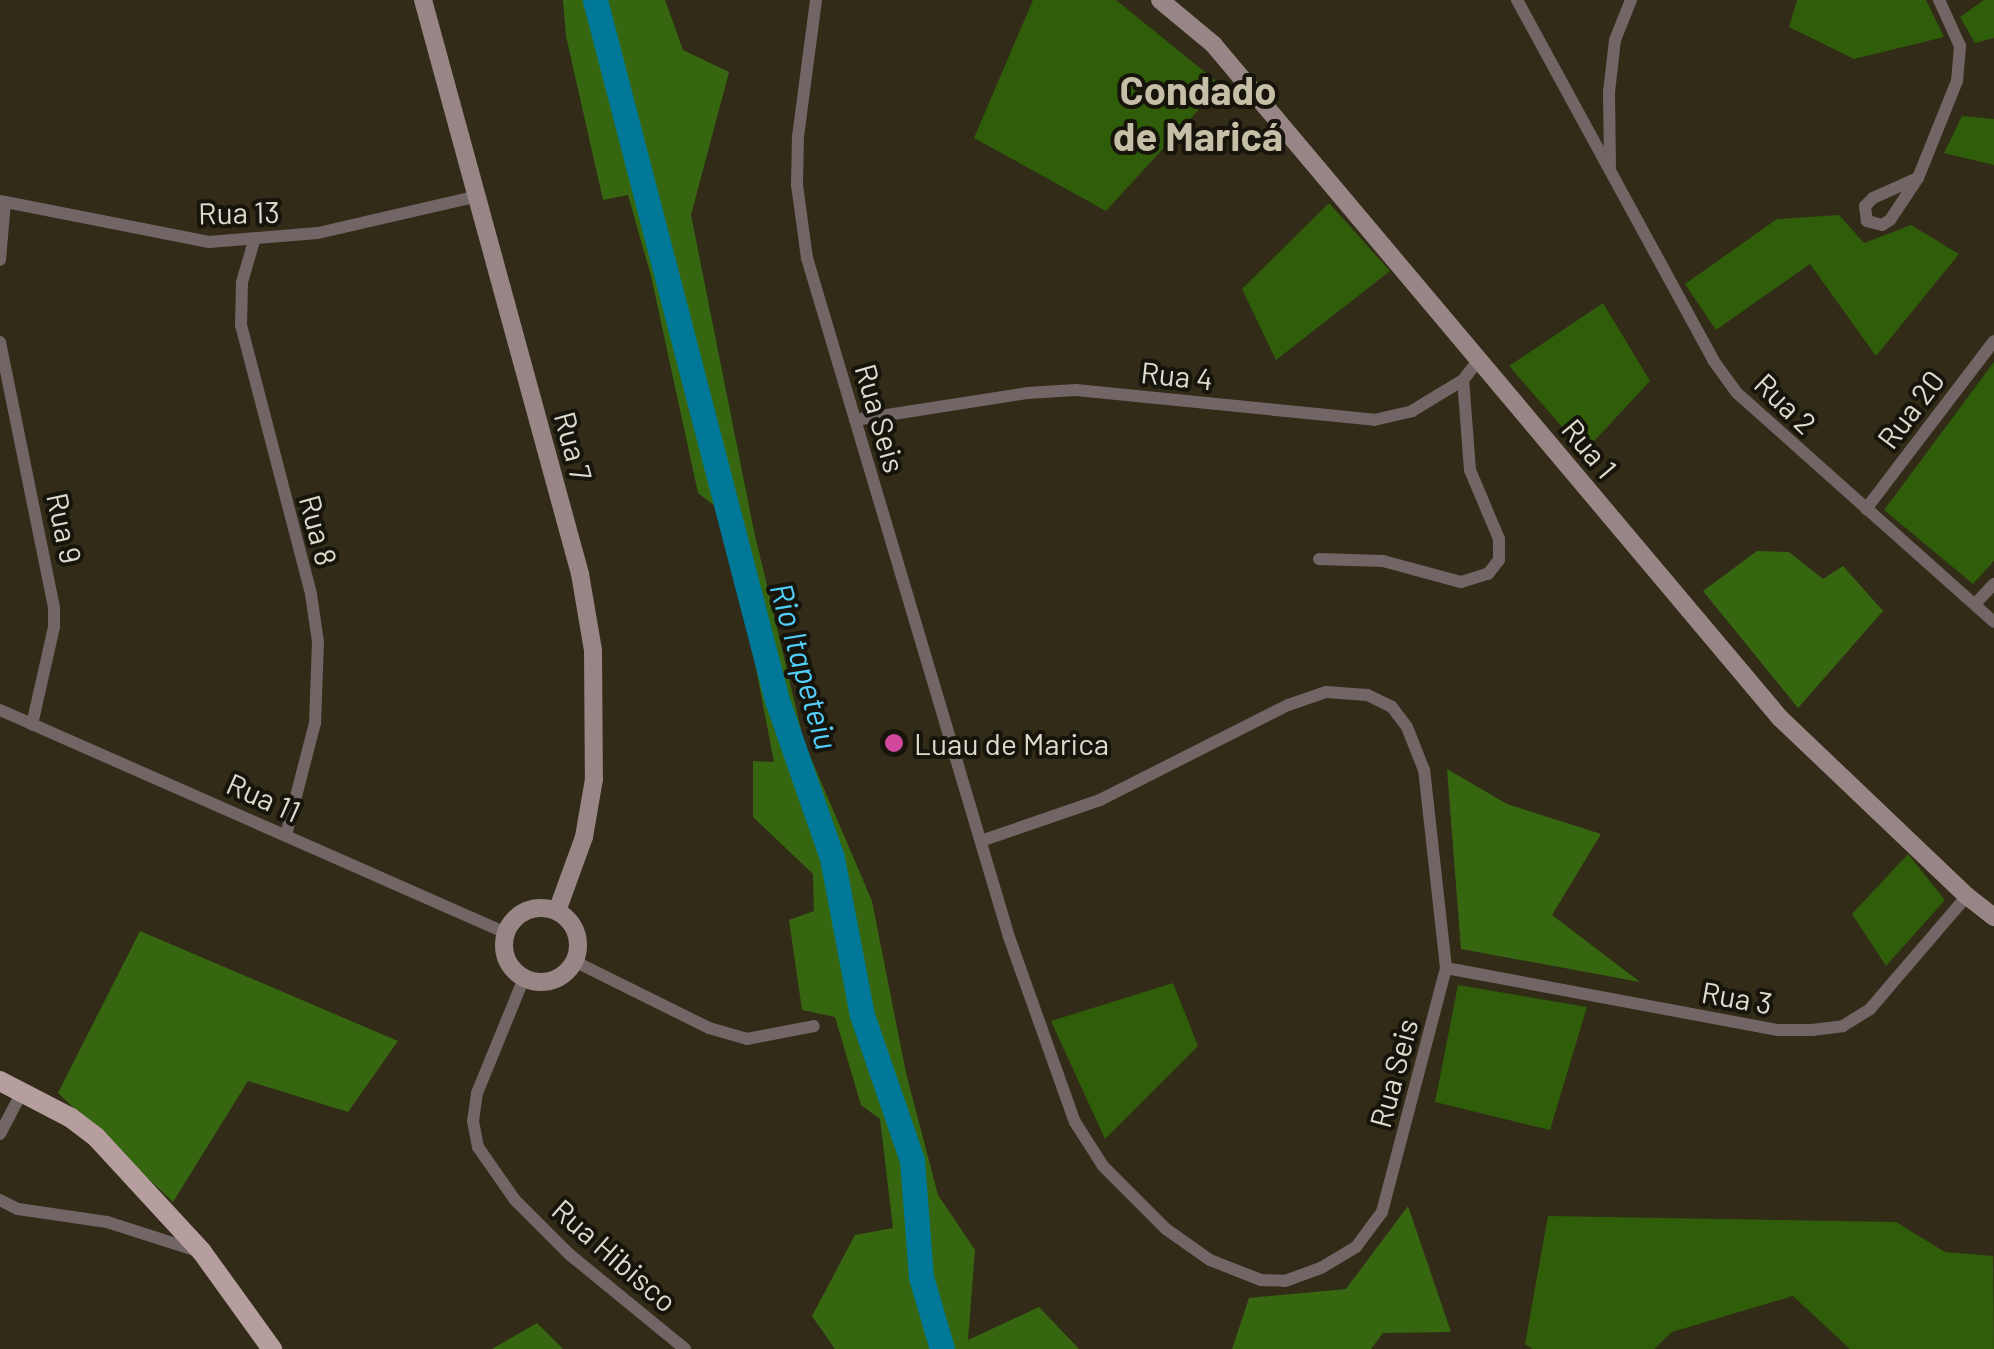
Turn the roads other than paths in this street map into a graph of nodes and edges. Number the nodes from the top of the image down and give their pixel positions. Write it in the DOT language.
graph roads {
  1 [pos="424,0"];
  2 [pos="816,0"];
  3 [pos="1160,0"];
  4 [pos="1517,0"];
  5 [pos="1631,0"];
  6 [pos="1939,0"];
  7 [pos="1610,168"];
  8 [pos="1918,178"];
  9 [pos="478,196"];
  10 [pos="3,202"];
  11 [pos="254,242"];
  12 [pos="0,260"];
  13 [pos="1994,340"];
  14 [pos="0,342"];
  15 [pos="1478,361"];
  16 [pos="1462,380"];
  17 [pos="855,420"];
  18 [pos="1866,509"];
  19 [pos="1319,560"];
  20 [pos="1994,584"];
  21 [pos="1976,604"];
  22 [pos="1994,622"];
  23 [pos="0,710"];
  24 [pos="32,725"];
  25 [pos="286,835"];
  26 [pos="980,841"];
  27 [pos="1967,896"];
  28 [pos="557,912"];
  29 [pos="1994,917"];
  30 [pos="506,933"];
  31 [pos="574,961"];
  32 [pos="1446,968"];
  33 [pos="524,978"];
  34 [pos="814,1026"];
  35 [pos="0,1081"];
  36 [pos="22,1092"];
  37 [pos="0,1134"];
  38 [pos="0,1200"];
  39 [pos="202,1252"];
  40 [pos="272,1349"];
  41 [pos="685,1349"];
  1 -- 9 [label="street, Rua 7"];
  2 -- 17 [label="street, Rua Seis"];
  3 -- 15 [label="street, Rua 1"];
  4 -- 7 [label="street, Rua 2"];
  5 -- 7 [label="street, Rua 2"];
  6 -- 8 [label="street"];
  7 -- 18 [label="street, Rua 2"];
  9 -- 11 [label="street, Rua 13"];
  9 -- 28 [label="street, Rua 7"];
  10 -- 11 [label="street, Rua 13"];
  10 -- 12 [label="street"];
  11 -- 25 [label="street, Rua 8"];
  13 -- 18 [label="street, Rua 20"];
  14 -- 24 [label="street, Rua 9"];
  15 -- 16 [label="street, Rua 4"];
  15 -- 27 [label="street, Rua 1"];
  16 -- 17 [label="street, Rua 4"];
  16 -- 19 [label="street"];
  17 -- 26 [label="street, Rua Seis"];
  18 -- 21 [label="street, Rua 2"];
  20 -- 21 [label="street"];
  21 -- 22 [label="street, Rua 2"];
  23 -- 24 [label="street, Rua 11"];
  24 -- 25 [label="street, Rua 11"];
  25 -- 30 [label="street, Rua 11"];
  26 -- 32 [label="street, Rua Seis"];
  26 -- 32 [label="street, Rua Seis"];
  27 -- 29 [label="street, Rua 1"];
  27 -- 32 [label="street, Rua 3"];
  28 -- 30 [label="street"];
  28 -- 31 [label="street"];
  30 -- 33 [label="street"];
  31 -- 33 [label="street"];
  31 -- 34 [label="street"];
  33 -- 41 [label="street, Rua Hibisco"];
  35 -- 36 [label="main road"];
  36 -- 37 [label="street"];
  36 -- 39 [label="main road"];
  38 -- 39 [label="street"];
  39 -- 40 [label="main road"];
}
